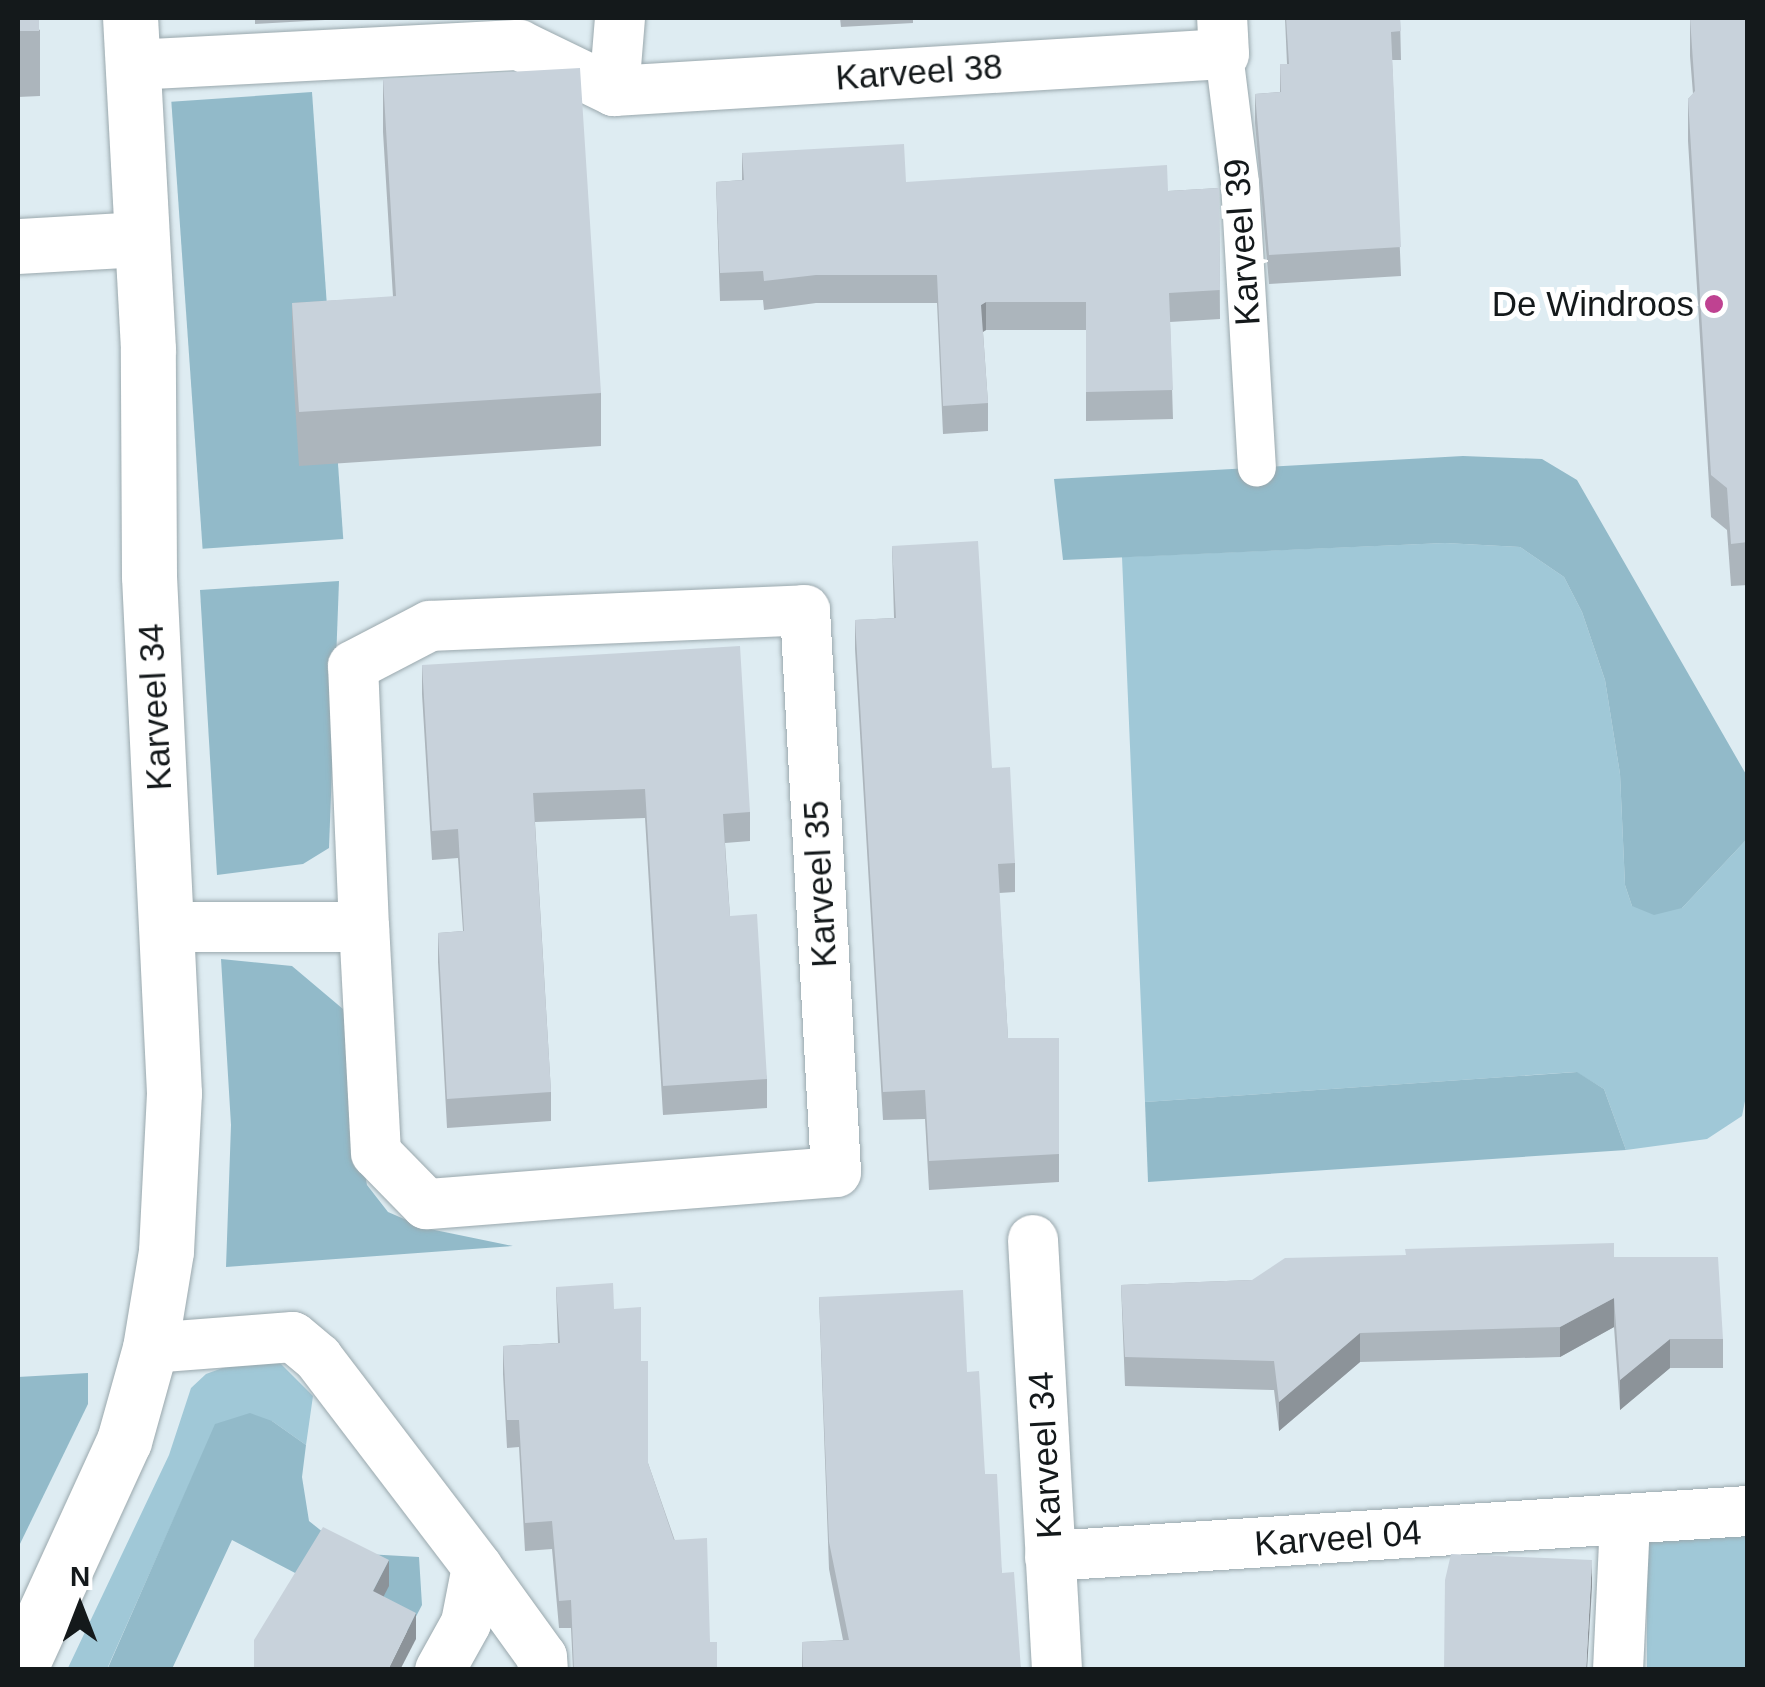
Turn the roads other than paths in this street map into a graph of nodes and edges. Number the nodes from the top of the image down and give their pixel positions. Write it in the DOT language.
graph roads {
  1 [pos="620,18"];
  2 [pos="520,31"];
  3 [pos="1223,36"];
  4 [pos="132,41"];
  5 [pos="614,91"];
  6 [pos="139,239"];
  7 [pos="18,246"];
  8 [pos="1257,466"];
  9 [pos="166,926"];
  10 [pos="364,926"];
  11 [pos="1033,1240"];
  12 [pos="150,1348"];
  13 [pos="1748,1512"];
  14 [pos="1625,1520"];
  15 [pos="1050,1556"];
  16 [pos="477,1567"];
  17 [pos="19,1670"];
  18 [pos="440,1670"];
  19 [pos="543,1670"];
  20 [pos="1056,1670"];
  21 [pos="1618,1670"];
  1 -- 5 [label="street"];
  2 -- 4 [label="street, Karveel 38"];
  2 -- 5 [label="street, Karveel 38"];
  3 -- 5 [label="street, Karveel 38"];
  3 -- 8 [label="street, Karveel 39"];
  4 -- 6 [label="street, Karveel 34"];
  6 -- 7 [label="street"];
  6 -- 9 [label="street, Karveel 34"];
  9 -- 10 [label="street"];
  9 -- 12 [label="street, Karveel 34"];
  10 -- 10 [label="street, Karveel 35"];
  11 -- 15 [label="street, Karveel 34"];
  12 -- 16 [label="street"];
  12 -- 17 [label="street, Karveel 34"];
  13 -- 14 [label="street, Karveel 04"];
  14 -- 15 [label="street, Karveel 04"];
  14 -- 21 [label="street"];
  15 -- 20 [label="street, Karveel 34"];
  16 -- 18 [label="street"];
  16 -- 19 [label="street"];
}
